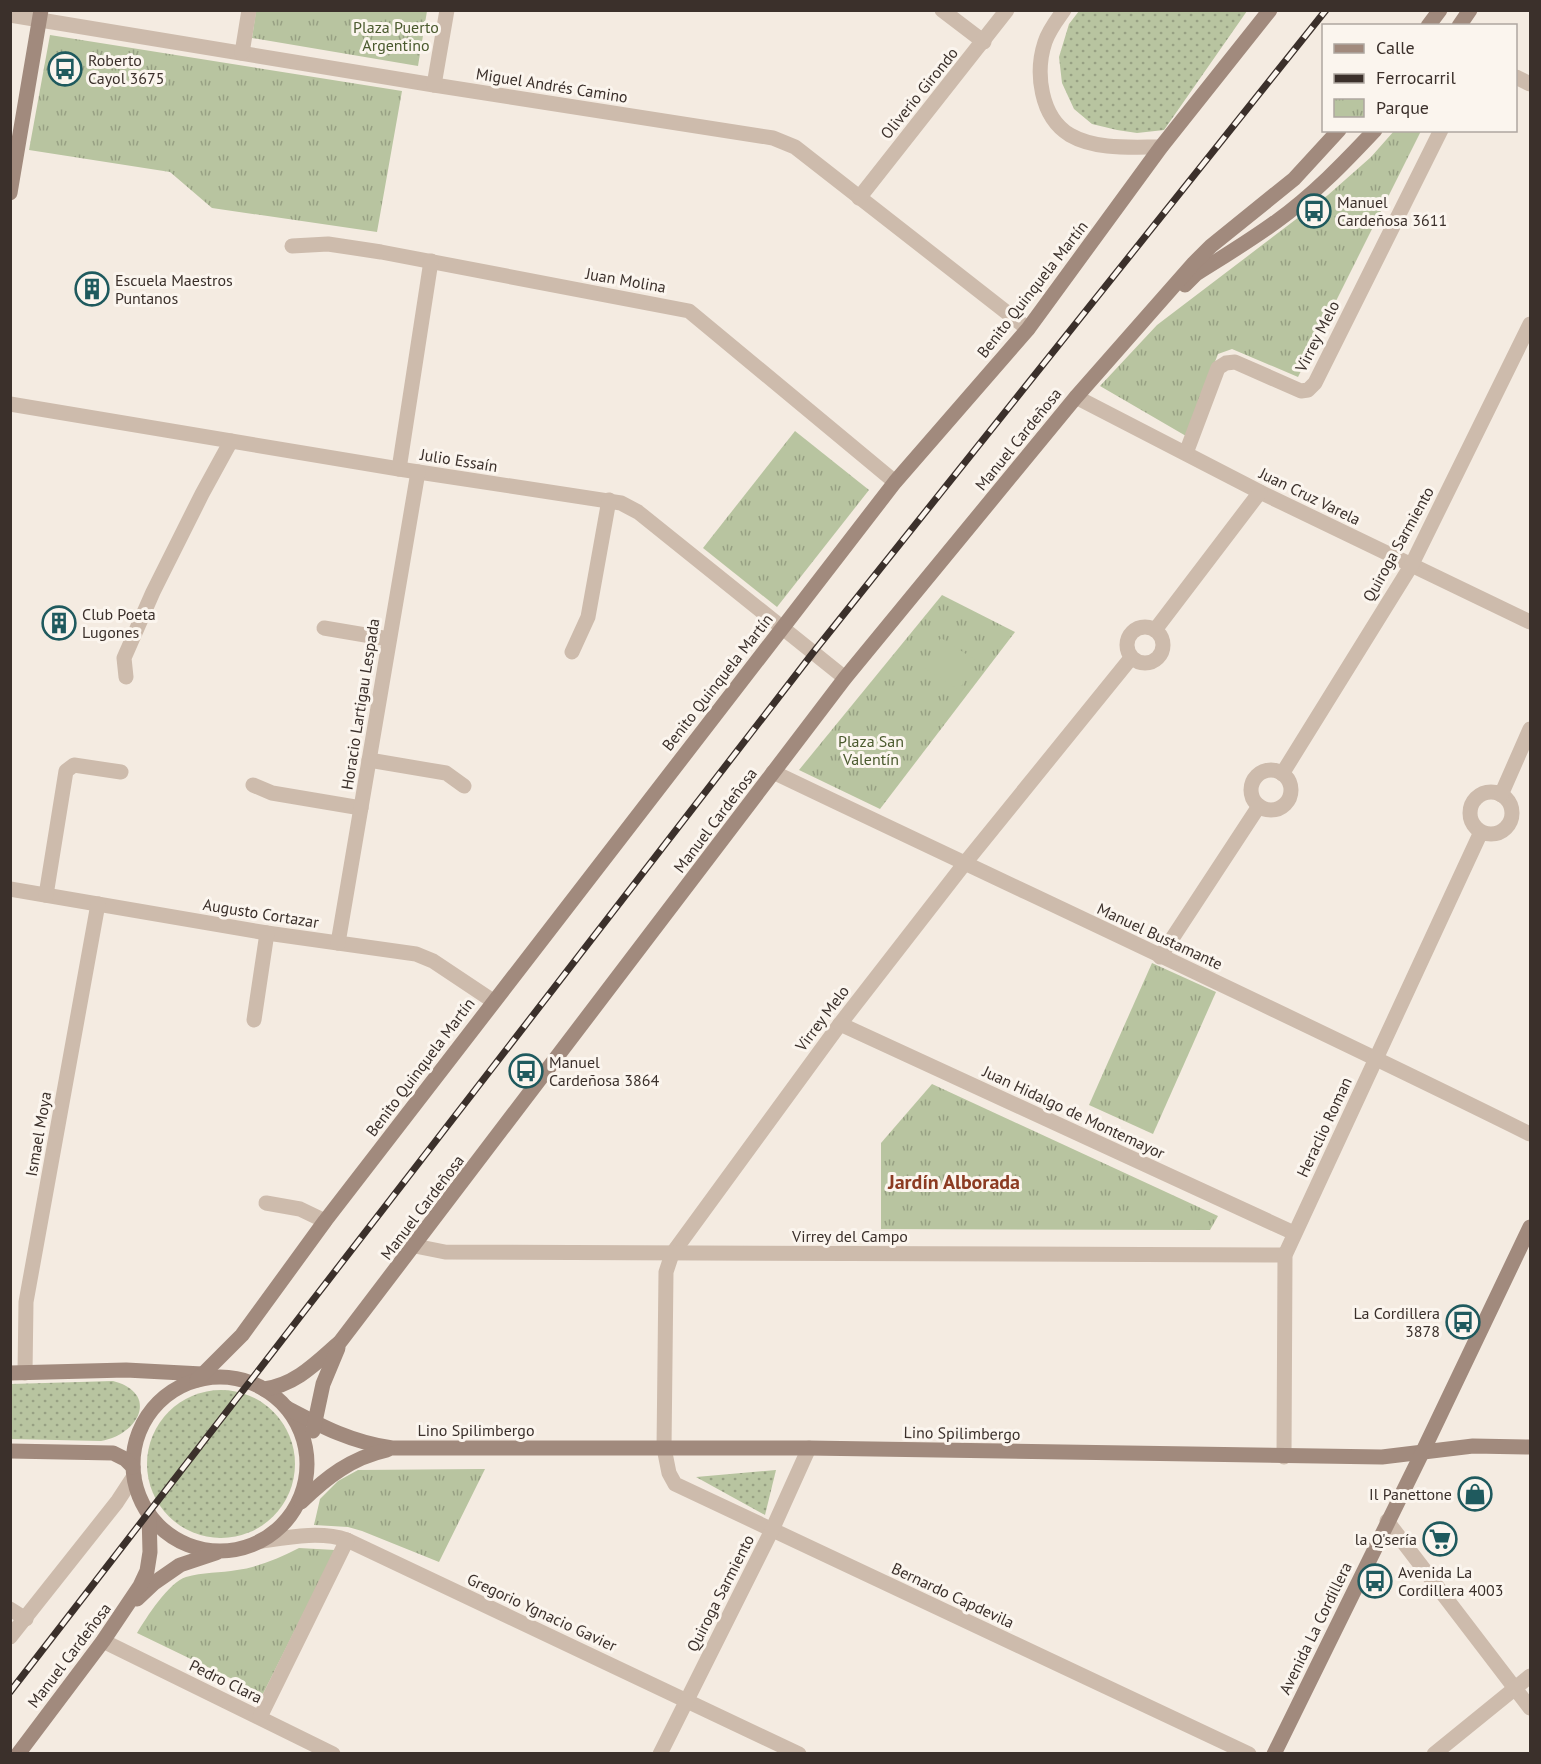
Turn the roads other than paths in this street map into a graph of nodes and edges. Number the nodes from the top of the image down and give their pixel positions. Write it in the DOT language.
graph roads {
  1 [pos="249,10"];
  2 [pos="447,10"];
  3 [pos="942,10"];
  4 [pos="1007,10"];
  5 [pos="1064,10"];
  6 [pos="1270,10"];
  7 [pos="1440,10"];
  8 [pos="1470,10"];
  9 [pos="10,15"];
  10 [pos="40,15"];
  11 [pos="1430,24"];
  12 [pos="1460,24"];
  13 [pos="984,42"];
  14 [pos="242,53"];
  15 [pos="435,85"];
  16 [pos="1337,132"];
  17 [pos="1373,132"];
  18 [pos="1440,132"];
  19 [pos="1161,147"];
  20 [pos="10,194"];
  21 [pos="859,198"];
  22 [pos="292,246"];
  23 [pos="431,261"];
  24 [pos="1530,324"];
  25 [pos="1028,329"];
  26 [pos="1134,331"];
  27 [pos="1076,397"];
  28 [pos="10,404"];
  29 [pos="231,441"];
  30 [pos="1186,453"];
  31 [pos="399,469"];
  32 [pos="418,472"];
  33 [pos="895,482"];
  34 [pos="1260,492"];
  35 [pos="609,500"];
  36 [pos="1411,566"];
  37 [pos="1530,622"];
  38 [pos="324,628"];
  39 [pos="782,628"];
  40 [pos="1155,630"];
  41 [pos="389,639"];
  42 [pos="572,652"];
  43 [pos="1131,658"];
  44 [pos="126,677"];
  45 [pos="844,678"];
  46 [pos="1530,729"];
  47 [pos="369,759"];
  48 [pos="121,772"];
  49 [pos="773,772"];
  50 [pos="1282,774"];
  51 [pos="254,785"];
  52 [pos="464,786"];
  53 [pos="1501,795"];
  54 [pos="1259,807"];
  55 [pos="361,808"];
  56 [pos="1481,832"];
  57 [pos="965,863"];
  58 [pos="10,889"];
  59 [pos="46,895"];
  60 [pos="98,904"];
  61 [pos="267,933"];
  62 [pos="338,943"];
  63 [pos="1160,957"];
  64 [pos="493,1001"];
  65 [pos="254,1020"];
  66 [pos="840,1024"];
  67 [pos="1377,1058"];
  68 [pos="1530,1134"];
  69 [pos="266,1203"];
  70 [pos="325,1221"];
  71 [pos="1530,1227"];
  72 [pos="1294,1233"];
  73 [pos="415,1246"];
  74 [pos="672,1254"];
  75 [pos="1285,1255"];
  76 [pos="340,1342"];
  77 [pos="18,1373"];
  78 [pos="200,1377"];
  79 [pos="264,1389"];
  80 [pos="286,1408"];
  81 [pos="315,1423"];
  82 [pos="1530,1447"];
  83 [pos="392,1448"];
  84 [pos="664,1448"];
  85 [pos="809,1448"];
  86 [pos="10,1451"];
  87 [pos="1423,1451"];
  88 [pos="1284,1456"];
  89 [pos="307,1461"];
  90 [pos="133,1471"];
  91 [pos="296,1508"];
  92 [pos="149,1515"];
  93 [pos="1387,1521"];
  94 [pos="772,1530"];
  95 [pos="347,1540"];
  96 [pos="262,1541"];
  97 [pos="217,1552"];
  98 [pos="128,1607"];
  99 [pos="10,1609"];
  100 [pos="26,1619"];
  101 [pos="10,1637"];
  102 [pos="103,1641"];
  103 [pos="1530,1676"];
  104 [pos="1515,1688"];
  105 [pos="687,1700"];
  106 [pos="1530,1708"];
  107 [pos="260,1717"];
  108 [pos="18,1754"];
  109 [pos="333,1754"];
  110 [pos="660,1754"];
  111 [pos="799,1754"];
  112 [pos="1249,1754"];
  113 [pos="1274,1754"];
  114 [pos="1434,1754"];
  1 -- 14 [label="street"];
  2 -- 15 [label="street"];
  3 -- 13 [label="street"];
  4 -- 13 [label="street, Oliverio Girondo"];
  5 -- 19 [label="street"];
  6 -- 19 [label="main road, Benito Quinquela Martín"];
  7 -- 11 [label="main road"];
  8 -- 12 [label="main road"];
  9 -- 10 [label="street, Miguel Andrés Camino"];
  10 -- 14 [label="street, Miguel Andrés Camino"];
  10 -- 20 [label="main road"];
  13 -- 21 [label="street, Oliverio Girondo"];
  14 -- 15 [label="street, Miguel Andrés Camino"];
  15 -- 21 [label="street, Miguel Andrés Camino"];
  16 -- 26 [label="main road, Manuel Cardeñosa"];
  17 -- 26 [label="main road, Manuel Cardeñosa"];
  18 -- 30 [label="street, Virrey Melo"];
  19 -- 25 [label="main road, Benito Quinquela Martín"];
  21 -- 25 [label="street, Miguel Andrés Camino"];
  22 -- 23 [label="street, Juan Molina"];
  23 -- 31 [label="street"];
  23 -- 33 [label="street, Juan Molina"];
  24 -- 36 [label="street, Quiroga Sarmiento"];
  25 -- 33 [label="main road, Benito Quinquela Martín"];
  26 -- 27 [label="main road, Manuel Cardeñosa"];
  27 -- 30 [label="street, Juan Cruz Varela"];
  27 -- 45 [label="main road, Manuel Cardeñosa"];
  28 -- 29 [label="street, Julio Essaín"];
  29 -- 31 [label="street, Julio Essaín"];
  29 -- 44 [label="street"];
  30 -- 34 [label="street, Juan Cruz Varela"];
  31 -- 32 [label="street, Julio Essaín"];
  32 -- 35 [label="street, Julio Essaín"];
  32 -- 41 [label="street, Horacio Lartigau Lespada"];
  33 -- 39 [label="main road, Benito Quinquela Martín"];
  34 -- 36 [label="street, Juan Cruz Varela"];
  34 -- 40 [label="street"];
  35 -- 39 [label="street, Julio Essaín"];
  35 -- 42 [label="street"];
  36 -- 37 [label="street, Juan Cruz Varela"];
  36 -- 50 [label="street, Quiroga Sarmiento"];
  38 -- 41 [label="street"];
  39 -- 45 [label="street, Julio Essaín"];
  39 -- 64 [label="main road, Benito Quinquela Martín"];
  40 -- 43 [label="street"];
  40 -- 43 [label="street"];
  41 -- 47 [label="street, Horacio Lartigau Lespada"];
  43 -- 57 [label="street, Virrey Melo"];
  45 -- 49 [label="main road, Manuel Cardeñosa"];
  46 -- 53 [label="street"];
  47 -- 52 [label="street"];
  47 -- 55 [label="street, Horacio Lartigau Lespada"];
  48 -- 59 [label="street"];
  49 -- 57 [label="street, Manuel Bustamante"];
  49 -- 73 [label="main road, Manuel Cardeñosa"];
  50 -- 54 [label="street"];
  50 -- 54 [label="street"];
  51 -- 55 [label="street"];
  53 -- 56 [label="street"];
  53 -- 56 [label="street"];
  54 -- 63 [label="street"];
  55 -- 62 [label="street, Horacio Lartigau Lespada"];
  56 -- 67 [label="street, Heraclio Roman"];
  57 -- 63 [label="street, Manuel Bustamante"];
  57 -- 66 [label="street, Virrey Melo"];
  58 -- 59 [label="street, Augusto Cortazar"];
  59 -- 60 [label="street, Augusto Cortazar"];
  60 -- 61 [label="street, Augusto Cortazar"];
  60 -- 77 [label="street, Ismael Moya"];
  61 -- 62 [label="street, Augusto Cortazar"];
  61 -- 65 [label="street"];
  62 -- 64 [label="street, Augusto Cortazar"];
  63 -- 67 [label="street, Manuel Bustamante"];
  64 -- 70 [label="main road, Benito Quinquela Martín"];
  66 -- 72 [label="street, Juan Hidalgo de Montemayor"];
  66 -- 74 [label="street, Virrey Melo"];
  67 -- 68 [label="street, Manuel Bustamante"];
  67 -- 72 [label="street, Heraclio Roman"];
  69 -- 70 [label="street"];
  70 -- 78 [label="main road, Benito Quinquela Martín"];
  71 -- 87 [label="main road, Avenida La Cordillera"];
  72 -- 75 [label="street, Heraclio Roman"];
  73 -- 74 [label="street, Virrey del Campo"];
  73 -- 76 [label="main road, Manuel Cardeñosa"];
  74 -- 75 [label="street, Virrey del Campo"];
  74 -- 84 [label="street, Virrey Melo"];
  75 -- 88 [label="street, Heraclio Roman"];
  76 -- 79 [label="main road, Manuel Cardeñosa"];
  76 -- 81 [label="main road, Manuel Cardeñosa"];
  77 -- 78 [label="main road, Lino Spilimbergo"];
  78 -- 79 [label="main road, Lino Spilimbergo"];
  78 -- 90 [label="main road, Lino Spilimbergo"];
  79 -- 80 [label="main road, Lino Spilimbergo"];
  80 -- 81 [label="main road, Lino Spilimbergo"];
  80 -- 89 [label="main road, Lino Spilimbergo"];
  81 -- 83 [label="main road, Lino Spilimbergo"];
  81 -- 89 [label="main road, Manuel Cardeñosa"];
  82 -- 87 [label="main road, Lino Spilimbergo"];
  83 -- 84 [label="main road, Lino Spilimbergo"];
  83 -- 91 [label="main road, Lino Spilimbergo"];
  84 -- 85 [label="main road, Lino Spilimbergo"];
  84 -- 94 [label="street, Bernardo Capdevila"];
  85 -- 88 [label="main road, Lino Spilimbergo"];
  85 -- 94 [label="street, Quiroga Sarmiento"];
  86 -- 90 [label="main road"];
  87 -- 88 [label="main road, Lino Spilimbergo"];
  87 -- 93 [label="main road, Avenida La Cordillera"];
  89 -- 91 [label="main road, Lino Spilimbergo"];
  90 -- 92 [label="main road, Lino Spilimbergo"];
  90 -- 100 [label="street"];
  91 -- 96 [label="main road, Lino Spilimbergo"];
  92 -- 97 [label="main road, Lino Spilimbergo"];
  92 -- 98 [label="main road, Manuel Cardeñosa"];
  93 -- 104 [label="street"];
  93 -- 113 [label="main road, Avenida La Cordillera"];
  94 -- 105 [label="street, Quiroga Sarmiento"];
  94 -- 112 [label="street, Bernardo Capdevila"];
  95 -- 96 [label="street, Gregorio Ygnacio Gavier"];
  95 -- 105 [label="street, Gregorio Ygnacio Gavier"];
  95 -- 107 [label="street"];
  96 -- 97 [label="main road, Lino Spilimbergo"];
  97 -- 98 [label="main road, Manuel Cardeñosa"];
  98 -- 102 [label="main road, Manuel Cardeñosa"];
  99 -- 100 [label="street"];
  100 -- 101 [label="street"];
  102 -- 107 [label="street, Pedro Clara"];
  102 -- 108 [label="main road, Manuel Cardeñosa"];
  103 -- 104 [label="street"];
  104 -- 106 [label="street"];
  104 -- 114 [label="street"];
  105 -- 110 [label="street, Quiroga Sarmiento"];
  105 -- 111 [label="street, Gregorio Ygnacio Gavier"];
  107 -- 109 [label="street, Pedro Clara"];
}
